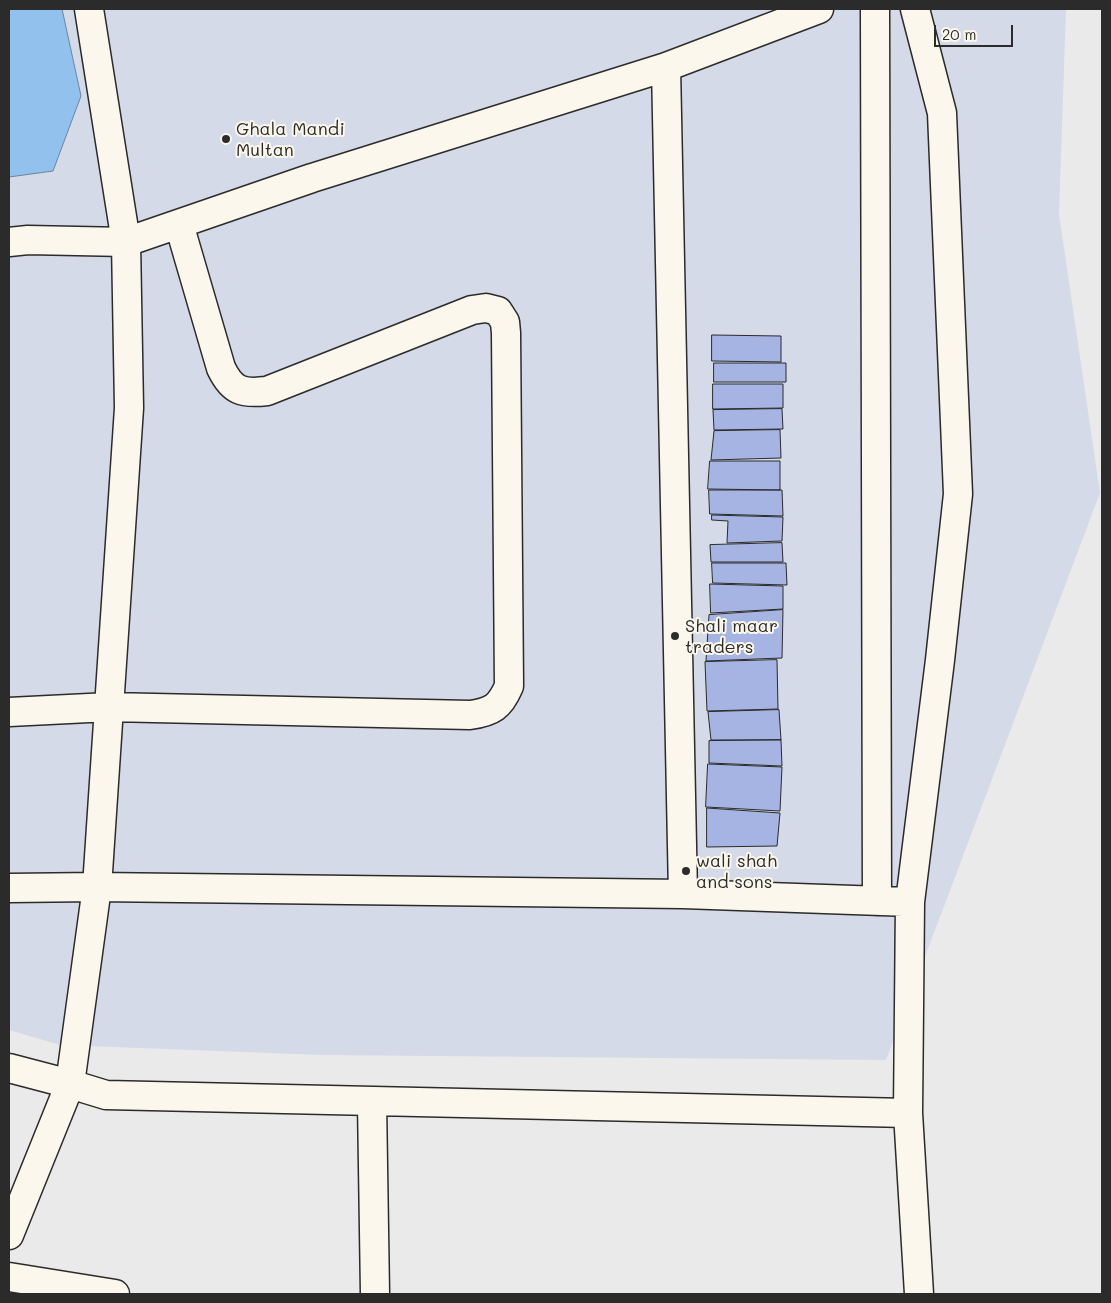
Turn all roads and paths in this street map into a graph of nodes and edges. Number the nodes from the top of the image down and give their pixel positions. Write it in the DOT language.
graph roads {
  1 [pos="89,9"];
  2 [pos="819,9"];
  3 [pos="875,9"];
  4 [pos="915,9"];
  5 [pos="666,67"];
  6 [pos="179,224"];
  7 [pos="9,242"];
  8 [pos="126,242"];
  9 [pos="109,707"];
  10 [pos="9,712"];
  11 [pos="97,887"];
  12 [pos="9,888"];
  13 [pos="683,894"];
  14 [pos="877,901"];
  15 [pos="910,902"];
  16 [pos="9,1068"];
  17 [pos="70,1084"];
  18 [pos="372,1102"];
  19 [pos="908,1113"];
  20 [pos="9,1235"];
  21 [pos="9,1277"];
  22 [pos="115,1294"];
  23 [pos="375,1294"];
  24 [pos="918,1294"];
  1 -- 8 [label="street"];
  2 -- 5 [label="street"];
  3 -- 14 [label="street"];
  4 -- 15 [label="street"];
  5 -- 6 [label="street"];
  5 -- 13 [label="street"];
  6 -- 8 [label="street"];
  6 -- 9 [label="street"];
  7 -- 8 [label="street"];
  8 -- 9 [label="street"];
  9 -- 10 [label="street"];
  9 -- 11 [label="street"];
  11 -- 12 [label="street"];
  11 -- 13 [label="street"];
  11 -- 17 [label="street"];
  13 -- 14 [label="street"];
  14 -- 15 [label="street"];
  15 -- 19 [label="street"];
  16 -- 17 [label="street"];
  17 -- 18 [label="street"];
  17 -- 20 [label="street"];
  18 -- 19 [label="street"];
  18 -- 23 [label="street"];
  19 -- 24 [label="street"];
  21 -- 22 [label="street"];
}
